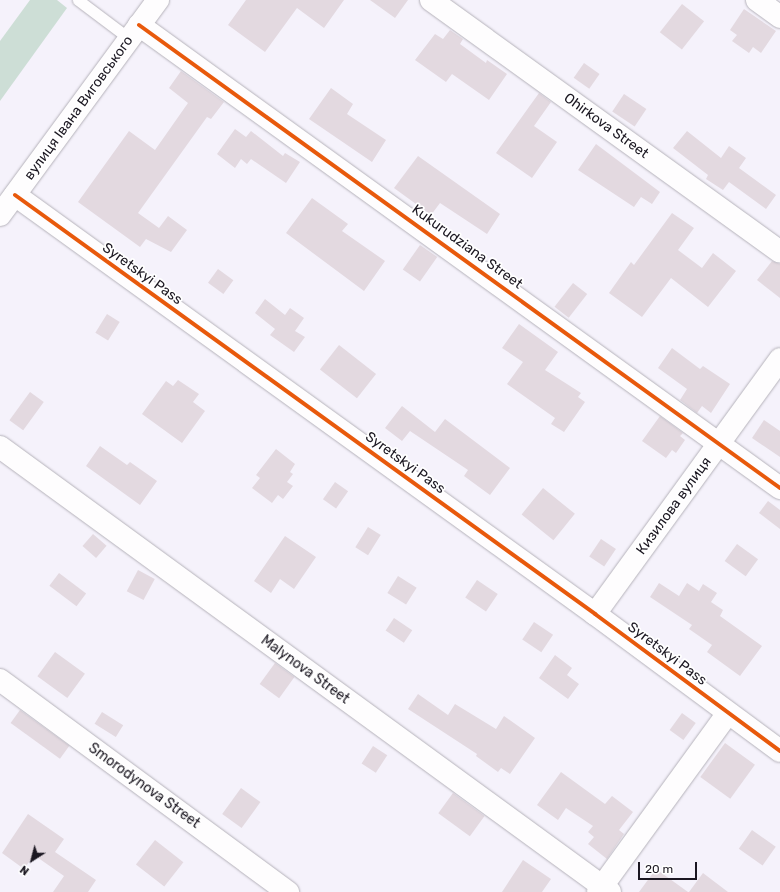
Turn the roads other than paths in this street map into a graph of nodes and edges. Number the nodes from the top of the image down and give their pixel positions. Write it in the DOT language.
graph roads {
  1 [pos="78,0"];
  2 [pos="158,0"];
  3 [pos="431,0"];
  4 [pos="757,0"];
  5 [pos="780,17"];
  6 [pos="134,32"];
  7 [pos="15,195"];
  8 [pos="0,215"];
  9 [pos="780,252"];
  10 [pos="780,359"];
  11 [pos="719,444"];
  12 [pos="0,447"];
  13 [pos="780,488"];
  14 [pos="595,614"];
  15 [pos="0,680"];
  16 [pos="728,713"];
  17 [pos="780,751"];
  18 [pos="604,890"];
  19 [pos="288,892"];
  1 -- 6 [label="lane"];
  2 -- 6 [label="street, вулиця Івана Виговського"];
  3 -- 9 [label="street, Ohirkova Street"];
  4 -- 5 [label="street"];
  6 -- 7 [label="street, вулиця Івана Виговського"];
  6 -- 11 [label="street, Kukurudziana Street"];
  7 -- 8 [label="street, вулиця Івана Виговського"];
  7 -- 14 [label="street, Syretskyi Pass"];
  10 -- 11 [label="street, Кизилова вулиця"];
  11 -- 13 [label="street, Kukurudziana Street"];
  11 -- 14 [label="street, Кизилова вулиця"];
  12 -- 18 [label="street, Malynova Street"];
  14 -- 16 [label="street, Syretskyi Pass"];
  15 -- 19 [label="street, Smorodynova Street"];
  16 -- 17 [label="street, Syretskyi Pass"];
  16 -- 18 [label="street"];
}
